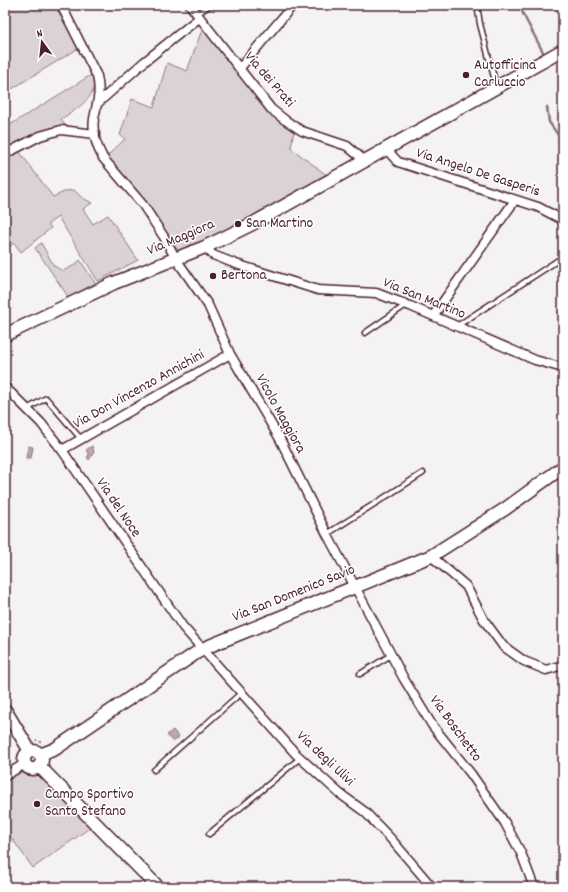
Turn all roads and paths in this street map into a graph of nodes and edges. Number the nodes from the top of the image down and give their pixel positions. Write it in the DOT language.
graph roads {
  1 [pos="61,5"];
  2 [pos="190,5"];
  3 [pos="210,5"];
  4 [pos="293,5"];
  5 [pos="477,5"];
  6 [pos="198,16"];
  7 [pos="563,50"];
  8 [pos="240,68"];
  9 [pos="496,88"];
  10 [pos="98,104"];
  11 [pos="95,134"];
  12 [pos="387,150"];
  13 [pos="5,154"];
  14 [pos="365,161"];
  15 [pos="515,200"];
  16 [pos="563,220"];
  17 [pos="205,247"];
  18 [pos="563,257"];
  19 [pos="176,259"];
  20 [pos="406,305"];
  21 [pos="433,316"];
  22 [pos="456,326"];
  23 [pos="365,333"];
  24 [pos="5,335"];
  25 [pos="230,354"];
  26 [pos="563,368"];
  27 [pos="5,388"];
  28 [pos="27,409"];
  29 [pos="81,439"];
  30 [pos="62,450"];
  31 [pos="563,467"];
  32 [pos="423,472"];
  33 [pos="328,534"];
  34 [pos="431,556"];
  35 [pos="355,586"];
  36 [pos="202,649"];
  37 [pos="391,655"];
  38 [pos="563,665"];
  39 [pos="360,674"];
  40 [pos="241,694"];
  41 [pos="5,710"];
  42 [pos="37,758"];
  43 [pos="300,758"];
  44 [pos="24,764"];
  45 [pos="154,770"];
  46 [pos="5,776"];
  47 [pos="209,834"];
  48 [pos="158,887"];
  49 [pos="432,887"];
  50 [pos="534,887"];
  1 -- 10 [label="street, Vicolo Maggiora"];
  2 -- 6 [label="street, Via dei Prati"];
  3 -- 6 [label="lane"];
  4 -- 8 [label="street"];
  5 -- 9 [label="lane"];
  6 -- 8 [label="street, Via dei Prati"];
  6 -- 10 [label="street"];
  7 -- 9 [label="street, Via Maggiora"];
  8 -- 14 [label="street, Via dei Prati"];
  9 -- 12 [label="street, Via Maggiora"];
  10 -- 11 [label="street, Vicolo Maggiora"];
  11 -- 13 [label="street"];
  11 -- 19 [label="street, Vicolo Maggiora"];
  12 -- 14 [label="street, Via Maggiora"];
  12 -- 15 [label="street, Via Angelo De Gasperis"];
  14 -- 17 [label="street, Via Maggiora"];
  15 -- 16 [label="street, Via Angelo De Gasperis"];
  15 -- 21 [label="street"];
  17 -- 19 [label="street, Via Maggiora"];
  17 -- 20 [label="street, Via San Martino"];
  18 -- 22 [label="lane"];
  19 -- 24 [label="street, Via Maggiora"];
  19 -- 25 [label="street, Vicolo Maggiora"];
  20 -- 21 [label="street, Via San Martino"];
  20 -- 23 [label="lane"];
  21 -- 22 [label="street, Via San Martino"];
  22 -- 26 [label="street, Via San Martino"];
  25 -- 29 [label="street, Via Don Vincenzo Annichini"];
  25 -- 33 [label="street, Vicolo Maggiora"];
  27 -- 28 [label="street, Via del Noce"];
  28 -- 29 [label="lane"];
  28 -- 30 [label="street, Via del Noce"];
  29 -- 30 [label="street, Via Don Vincenzo Annichini"];
  30 -- 36 [label="street, Via del Noce"];
  31 -- 34 [label="street, Via San Domenico Savio"];
  32 -- 33 [label="lane"];
  33 -- 35 [label="street, Vicolo Maggiora"];
  34 -- 35 [label="street, Via San Domenico Savio"];
  34 -- 38 [label="street"];
  35 -- 36 [label="street, Via San Domenico Savio"];
  35 -- 37 [label="street, Via Boschetto"];
  36 -- 40 [label="street, Via degli Ulivi"];
  36 -- 42 [label="street, Via San Domenico Savio"];
  37 -- 39 [label="lane"];
  37 -- 50 [label="street, Via Boschetto"];
  40 -- 43 [label="street, Via degli Ulivi"];
  40 -- 45 [label="lane"];
  41 -- 42 [label="street"];
  42 -- 44 [label="street"];
  42 -- 48 [label="street"];
  43 -- 47 [label="lane"];
  43 -- 49 [label="street, Via degli Ulivi"];
  44 -- 46 [label="street"];
}
